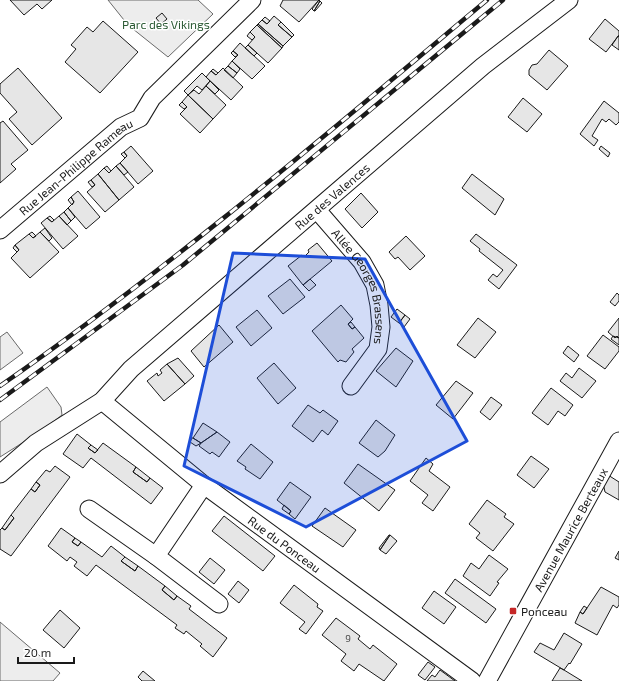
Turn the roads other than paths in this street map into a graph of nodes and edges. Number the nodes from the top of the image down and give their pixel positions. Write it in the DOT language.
graph roads {
  1 [pos="252,0"];
  2 [pos="569,0"];
  3 [pos="316,210"];
  4 [pos="0,230"];
  5 [pos="351,386"];
  6 [pos="102,401"];
  7 [pos="619,441"];
  8 [pos="0,474"];
  9 [pos="204,485"];
  10 [pos="89,510"];
  11 [pos="156,556"];
  12 [pos="219,604"];
  13 [pos="472,681"];
  14 [pos="487,681"];
  1 -- 4 [label="street, Rue Jean-Philippe Rameau"];
  2 -- 3 [label="street, Rue des Valences"];
  3 -- 5 [label="street, Allée Georges Brassens"];
  3 -- 6 [label="street, Rue des Valences"];
  6 -- 8 [label="street, Rue des Valences"];
  6 -- 9 [label="street, Rue du Ponceau"];
  7 -- 14 [label="street, Avenue Maurice Berteaux"];
  9 -- 11 [label="street"];
  9 -- 13 [label="street, Rue du Ponceau"];
  10 -- 11 [label="street"];
  11 -- 12 [label="street"];
}
